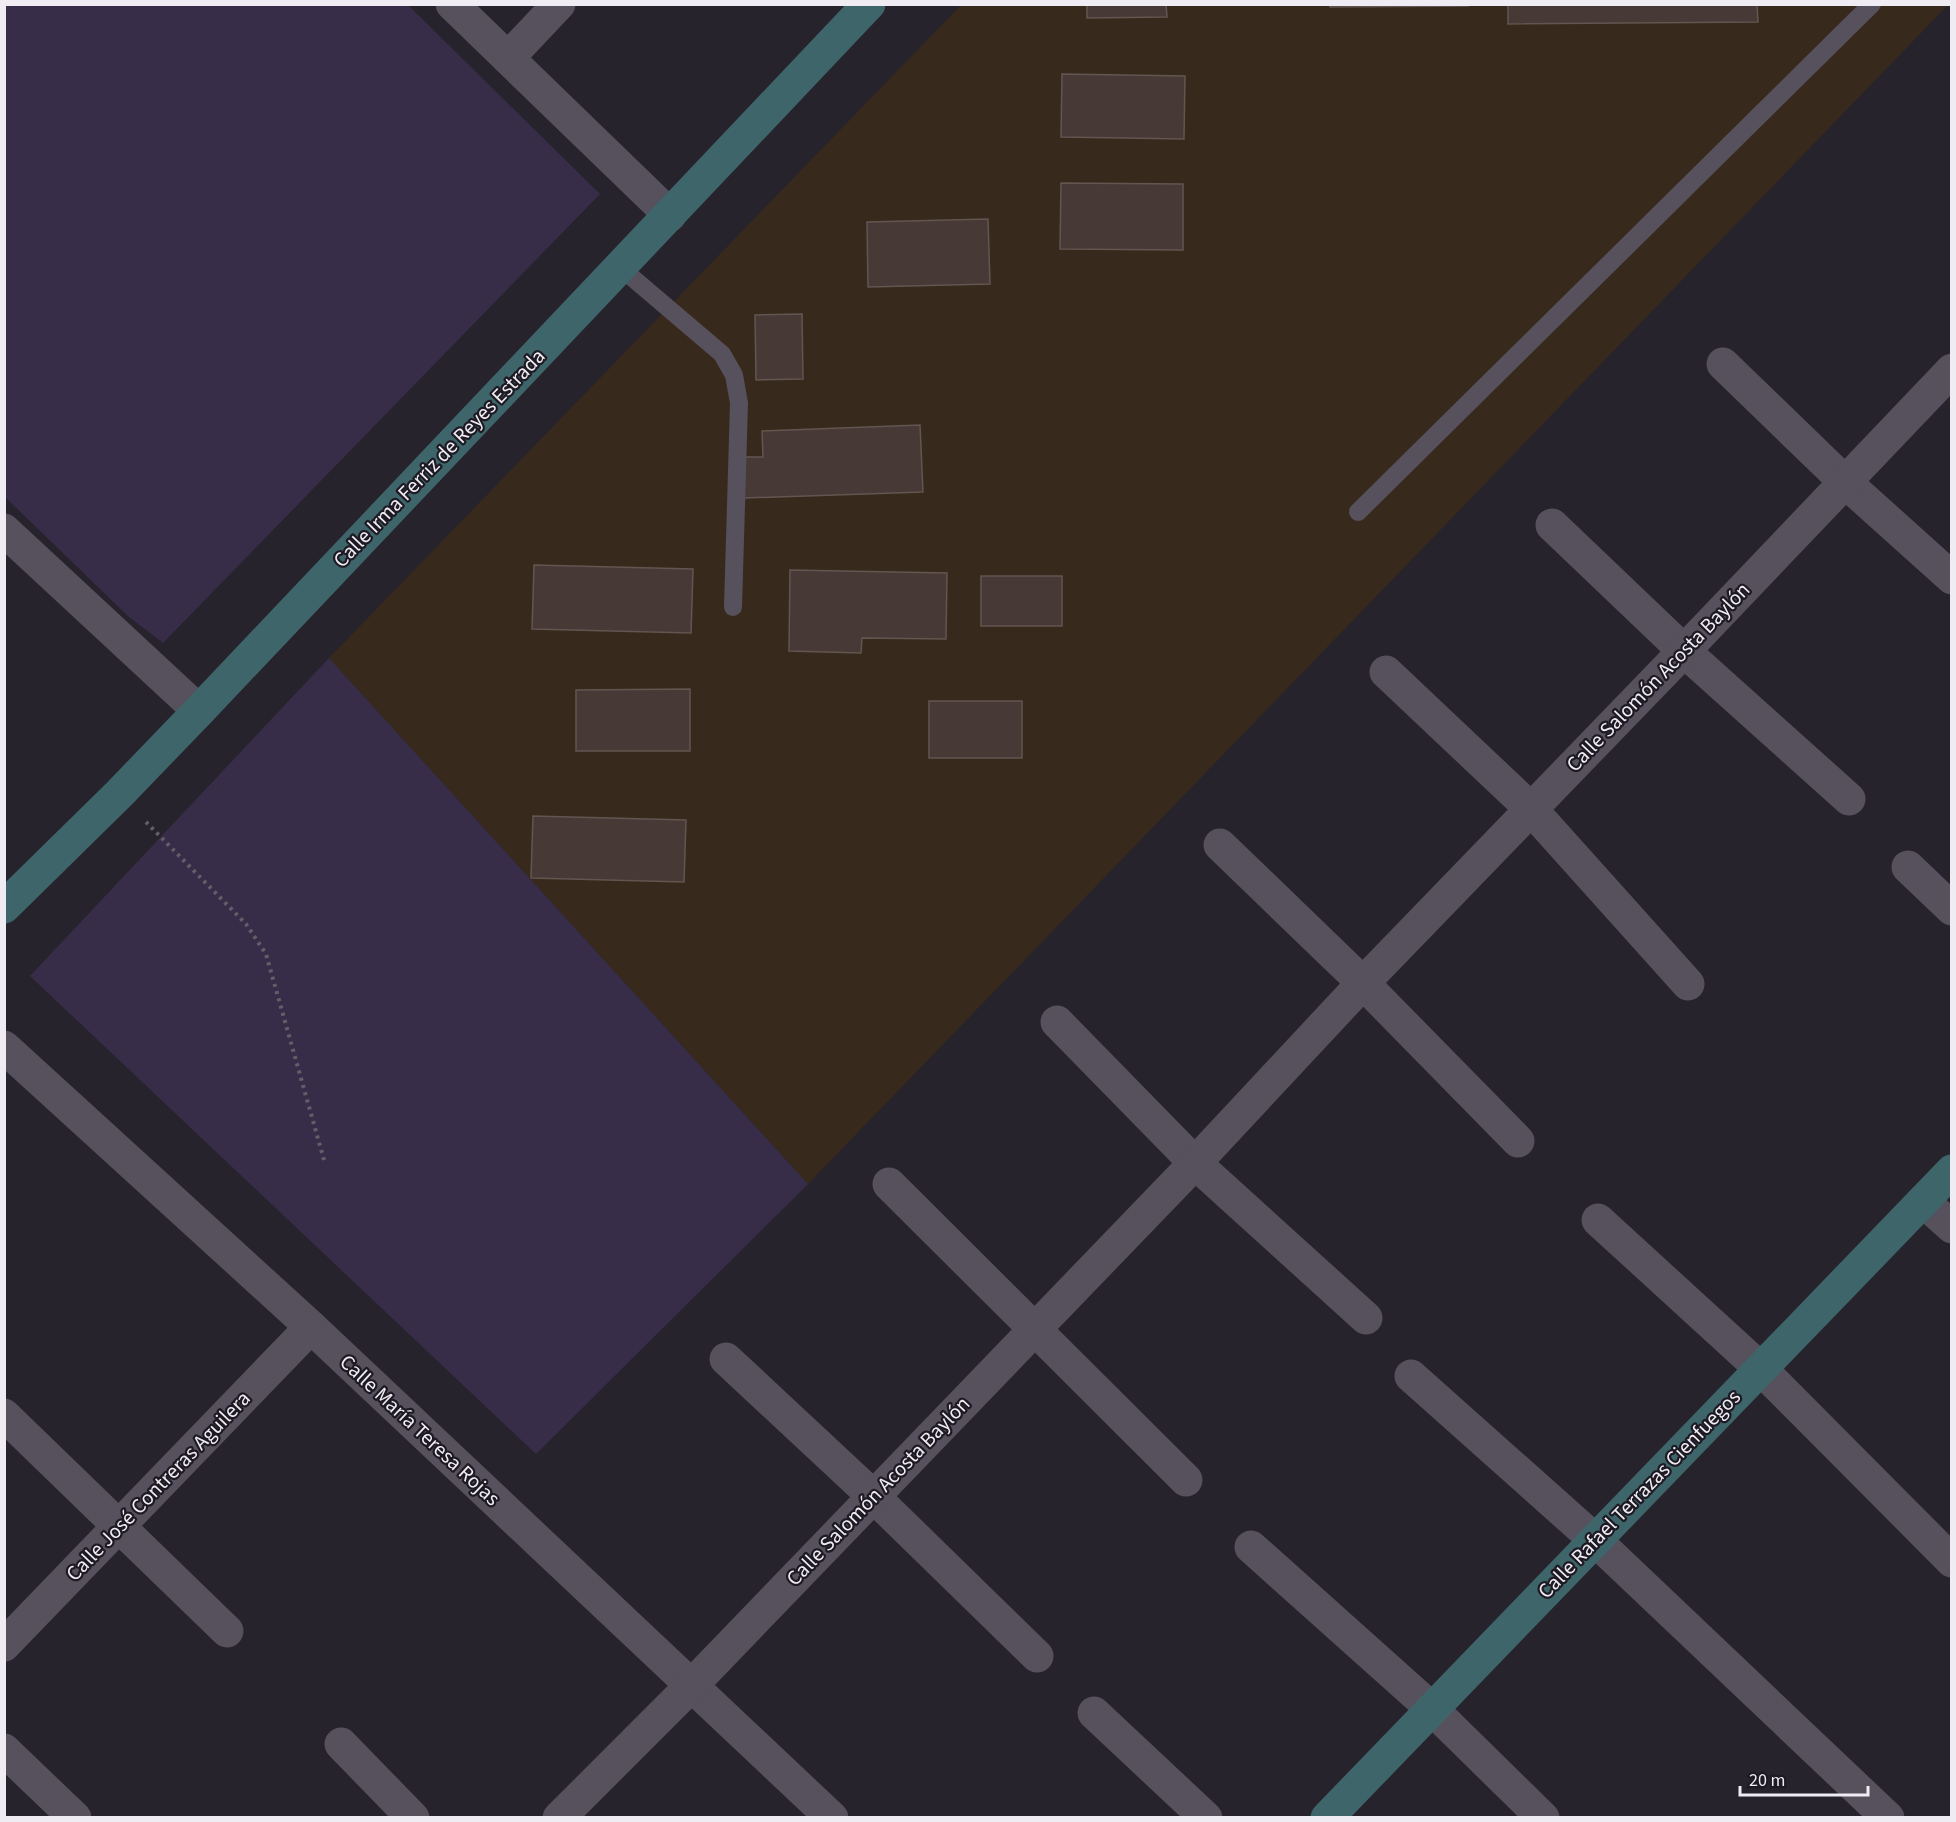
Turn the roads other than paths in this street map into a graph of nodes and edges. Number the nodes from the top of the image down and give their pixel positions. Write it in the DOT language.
graph roads {
  1 [pos="452,4"];
  2 [pos="559,4"];
  3 [pos="869,4"];
  4 [pos="1872,4"];
  5 [pos="508,58"];
  6 [pos="670,215"];
  7 [pos="621,268"];
  8 [pos="1723,364"];
  9 [pos="1952,370"];
  10 [pos="1844,481"];
  11 [pos="1358,512"];
  12 [pos="1552,525"];
  13 [pos="4,530"];
  14 [pos="1952,578"];
  15 [pos="733,607"];
  16 [pos="1684,651"];
  17 [pos="1386,672"];
  18 [pos="199,711"];
  19 [pos="1849,799"];
  20 [pos="1531,808"];
  21 [pos="1220,844"];
  22 [pos="1908,867"];
  23 [pos="4,907"];
  24 [pos="1952,909"];
  25 [pos="1363,983"];
  26 [pos="1688,984"];
  27 [pos="1057,1022"];
  28 [pos="4,1047"];
  29 [pos="1518,1141"];
  30 [pos="1195,1163"];
  31 [pos="1952,1170"];
  32 [pos="889,1184"];
  33 [pos="1923,1201"];
  34 [pos="1598,1220"];
  35 [pos="1952,1227"];
  36 [pos="1366,1318"];
  37 [pos="311,1327"];
  38 [pos="1033,1329"];
  39 [pos="726,1359"];
  40 [pos="1761,1369"];
  41 [pos="1411,1376"];
  42 [pos="4,1415"];
  43 [pos="1186,1480"];
  44 [pos="873,1496"];
  45 [pos="119,1527"];
  46 [pos="1594,1540"];
  47 [pos="1251,1547"];
  48 [pos="1952,1561"];
  49 [pos="227,1631"];
  50 [pos="4,1645"];
  51 [pos="1037,1656"];
  52 [pos="691,1686"];
  53 [pos="1431,1708"];
  54 [pos="1094,1713"];
  55 [pos="341,1744"];
  56 [pos="4,1750"];
  57 [pos="75,1818"];
  58 [pos="413,1818"];
  59 [pos="560,1818"];
  60 [pos="832,1818"];
  61 [pos="1206,1818"];
  62 [pos="1327,1818"];
  63 [pos="1544,1818"];
  64 [pos="1888,1818"];
  1 -- 5 [label="street"];
  2 -- 5 [label="street"];
  3 -- 6 [label="street, Calle Irma Ferriz de Reyes Estrada"];
  4 -- 11 [label="lane"];
  5 -- 6 [label="street"];
  6 -- 7 [label="street, Calle Irma Ferriz de Reyes Estrada"];
  7 -- 15 [label="lane"];
  7 -- 18 [label="street, Calle Irma Ferriz de Reyes Estrada"];
  8 -- 10 [label="street"];
  9 -- 10 [label="street, Calle Salomón Acosta Baylón"];
  10 -- 14 [label="street"];
  10 -- 16 [label="street, Calle Salomón Acosta Baylón"];
  12 -- 16 [label="street"];
  13 -- 18 [label="street"];
  16 -- 19 [label="street"];
  16 -- 20 [label="street, Calle Salomón Acosta Baylón"];
  17 -- 20 [label="street"];
  18 -- 23 [label="street, Calle Irma Ferriz de Reyes Estrada"];
  20 -- 25 [label="street, Calle Salomón Acosta Baylón"];
  20 -- 26 [label="street"];
  21 -- 25 [label="street"];
  22 -- 24 [label="street"];
  25 -- 29 [label="street"];
  25 -- 30 [label="street, Calle Salomón Acosta Baylón"];
  27 -- 30 [label="street"];
  28 -- 37 [label="street, Calle María Teresa Rojas"];
  30 -- 36 [label="street"];
  30 -- 38 [label="street, Calle Salomón Acosta Baylón"];
  31 -- 33 [label="street, Calle Rafael Terrazas Cienfuegos"];
  32 -- 38 [label="street"];
  33 -- 35 [label="street"];
  33 -- 40 [label="street, Calle Rafael Terrazas Cienfuegos"];
  34 -- 40 [label="street"];
  37 -- 45 [label="street, Calle José Contreras Aguilera"];
  37 -- 52 [label="street, Calle María Teresa Rojas"];
  38 -- 43 [label="street"];
  38 -- 44 [label="street, Calle Salomón Acosta Baylón"];
  39 -- 44 [label="street"];
  40 -- 46 [label="street, Calle Rafael Terrazas Cienfuegos"];
  40 -- 48 [label="street"];
  41 -- 46 [label="street"];
  42 -- 45 [label="street"];
  44 -- 51 [label="street"];
  44 -- 52 [label="street, Calle Salomón Acosta Baylón"];
  45 -- 49 [label="street"];
  45 -- 50 [label="street, Calle José Contreras Aguilera"];
  46 -- 53 [label="street, Calle Rafael Terrazas Cienfuegos"];
  46 -- 64 [label="street"];
  47 -- 53 [label="street"];
  52 -- 59 [label="street, Calle Salomón Acosta Baylón"];
  52 -- 60 [label="street, Calle María Teresa Rojas"];
  53 -- 62 [label="street, Calle Rafael Terrazas Cienfuegos"];
  53 -- 63 [label="street"];
  54 -- 61 [label="street"];
  55 -- 58 [label="street"];
  56 -- 57 [label="street"];
}
